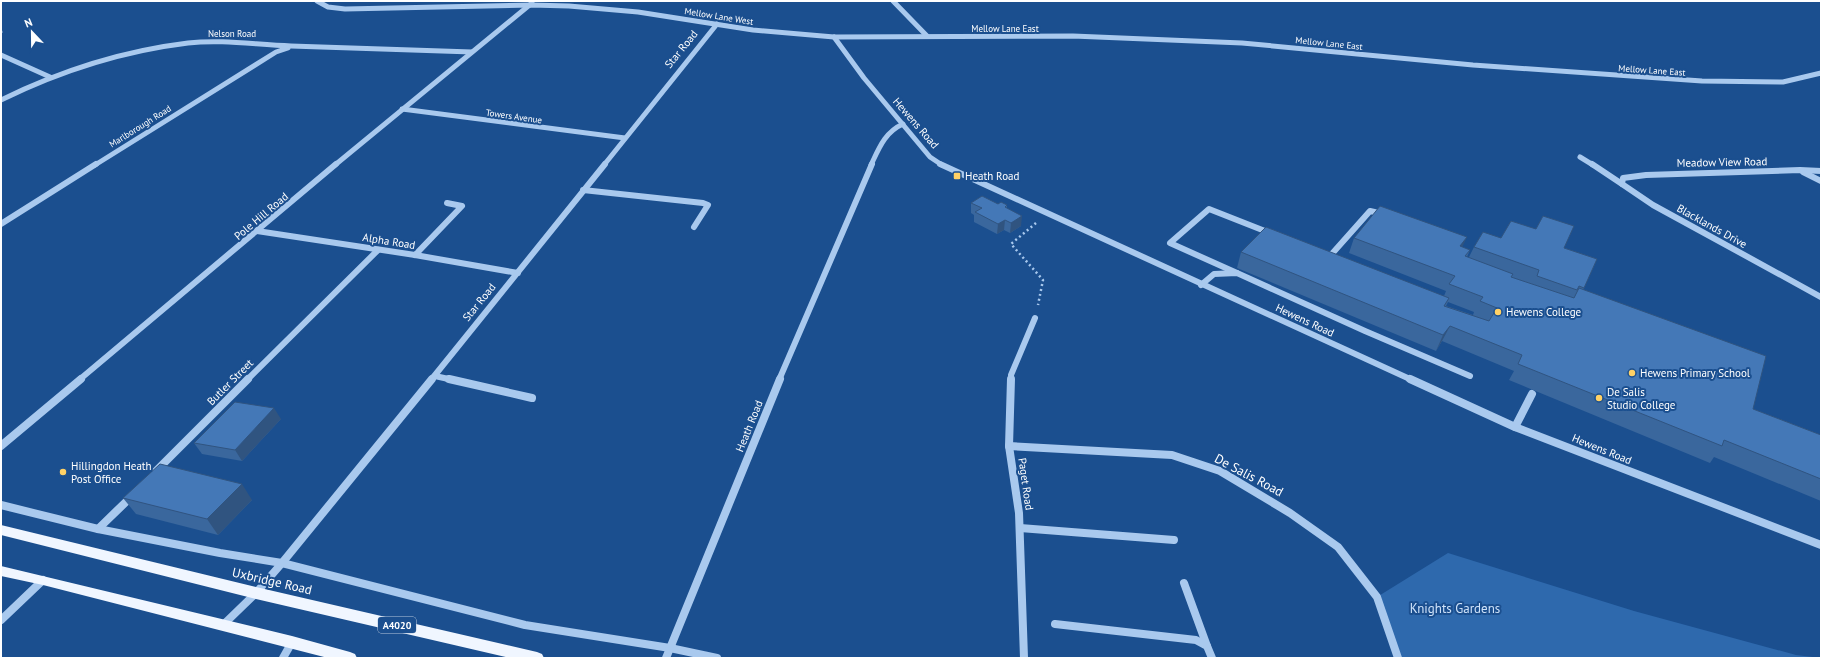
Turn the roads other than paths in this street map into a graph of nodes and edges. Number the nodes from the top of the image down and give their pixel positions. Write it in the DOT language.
graph roads {
  1 [pos="317,1"];
  2 [pos="383,1"];
  3 [pos="427,1"];
  4 [pos="893,1"];
  5 [pos="532,3"];
  6 [pos="376,8"];
  7 [pos="422,8"];
  8 [pos="717,24"];
  9 [pos="926,36"];
  10 [pos="834,37"];
  11 [pos="290,47"];
  12 [pos="472,52"];
  13 [pos="1,55"];
  14 [pos="1821,73"];
  15 [pos="50,77"];
  16 [pos="1,100"];
  17 [pos="402,110"];
  18 [pos="903,124"];
  19 [pos="625,138"];
  20 [pos="1580,156"];
  21 [pos="1800,170"];
  22 [pos="1821,171"];
  23 [pos="1821,181"];
  24 [pos="1622,184"];
  25 [pos="583,190"];
  26 [pos="447,203"];
  27 [pos="1393,217"];
  28 [pos="3,222"];
  29 [pos="694,227"];
  30 [pos="257,231"];
  31 [pos="1276,235"];
  32 [pos="378,250"];
  33 [pos="1324,253"];
  34 [pos="415,255"];
  35 [pos="518,273"];
  36 [pos="1237,273"];
  37 [pos="1201,285"];
  38 [pos="1821,297"];
  39 [pos="1035,318"];
  40 [pos="435,376"];
  41 [pos="1470,376"];
  42 [pos="1532,394"];
  43 [pos="532,398"];
  44 [pos="1515,427"];
  45 [pos="1,446"];
  46 [pos="1009,446"];
  47 [pos="148,479"];
  48 [pos="137,490"];
  49 [pos="1,505"];
  50 [pos="1020,528"];
  51 [pos="98,529"];
  52 [pos="1,530"];
  53 [pos="1174,540"];
  54 [pos="1821,545"];
  55 [pos="282,563"];
  56 [pos="1,571"];
  57 [pos="43,580"];
  58 [pos="1184,583"];
  59 [pos="256,593"];
  60 [pos="1,620"];
  61 [pos="1055,624"];
  62 [pos="224,625"];
  63 [pos="292,642"];
  64 [pos="1207,646"];
  65 [pos="670,648"];
  66 [pos="283,658"];
  67 [pos="350,658"];
  68 [pos="537,658"];
  69 [pos="666,658"];
  70 [pos="717,658"];
  71 [pos="1024,658"];
  72 [pos="1212,658"];
  73 [pos="1398,658"];
  1 -- 6 [label="street, Mellow Lane West"];
  2 -- 6 [label="street"];
  3 -- 7 [label="street"];
  4 -- 9 [label="street"];
  5 -- 7 [label="street, Mellow Lane West"];
  5 -- 8 [label="street, Mellow Lane West"];
  5 -- 12 [label="street, Pole Hill Road"];
  6 -- 7 [label="street, Mellow Lane West"];
  8 -- 10 [label="street, Mellow Lane West"];
  8 -- 19 [label="street, Star Road"];
  9 -- 10 [label="street, Mellow Lane East"];
  9 -- 14 [label="street, Mellow Lane East"];
  10 -- 18 [label="street, Hewens Road"];
  11 -- 12 [label="street, Nelson Road"];
  11 -- 15 [label="street, Nelson Road"];
  11 -- 28 [label="street, Marlborough Road"];
  12 -- 17 [label="street, Pole Hill Road"];
  13 -- 15 [label="street"];
  15 -- 16 [label="street, Nelson Road"];
  17 -- 19 [label="street, Towers Avenue"];
  17 -- 30 [label="street, Pole Hill Road"];
  18 -- 37 [label="street, Hewens Road"];
  18 -- 65 [label="street, Heath Road"];
  19 -- 25 [label="street, Star Road"];
  20 -- 24 [label="street, Blacklands Drive"];
  21 -- 22 [label="street, Meadow View Road"];
  21 -- 23 [label="street, Meadow View Road"];
  21 -- 24 [label="street, Meadow View Road"];
  24 -- 38 [label="street, Blacklands Drive"];
  25 -- 29 [label="street"];
  25 -- 35 [label="street, Star Road"];
  26 -- 34 [label="street"];
  27 -- 33 [label="street"];
  30 -- 32 [label="street, Alpha Road"];
  30 -- 45 [label="street, Pole Hill Road"];
  31 -- 36 [label="street"];
  32 -- 34 [label="street, Alpha Road"];
  32 -- 47 [label="street, Butler Street"];
  34 -- 35 [label="street, Alpha Road"];
  35 -- 40 [label="street, Star Road"];
  36 -- 37 [label="street"];
  36 -- 41 [label="street"];
  37 -- 44 [label="street, Hewens Road"];
  39 -- 46 [label="street, Paget Road"];
  40 -- 43 [label="street"];
  40 -- 55 [label="street, Star Road"];
  42 -- 44 [label="street"];
  44 -- 54 [label="street, Hewens Road"];
  46 -- 50 [label="street, Paget Road"];
  46 -- 73 [label="street, De Salis Road"];
  48 -- 51 [label="street"];
  49 -- 51 [label="street"];
  50 -- 53 [label="street"];
  50 -- 71 [label="street, Paget Road"];
  51 -- 55 [label="street"];
  52 -- 59 [label="main road, Uxbridge Road / A4020"];
  55 -- 59 [label="street, Star Road"];
  55 -- 65 [label="street"];
  56 -- 57 [label="main road"];
  57 -- 60 [label="street"];
  57 -- 62 [label="main road"];
  58 -- 64 [label="street"];
  59 -- 62 [label="street, Star Road"];
  59 -- 68 [label="main road, Uxbridge Road / A4020"];
  61 -- 64 [label="street"];
  62 -- 63 [label="main road"];
  63 -- 66 [label="street"];
  63 -- 67 [label="main road"];
  64 -- 72 [label="street"];
  65 -- 69 [label="street, Heath Road"];
  65 -- 70 [label="street"];
}
